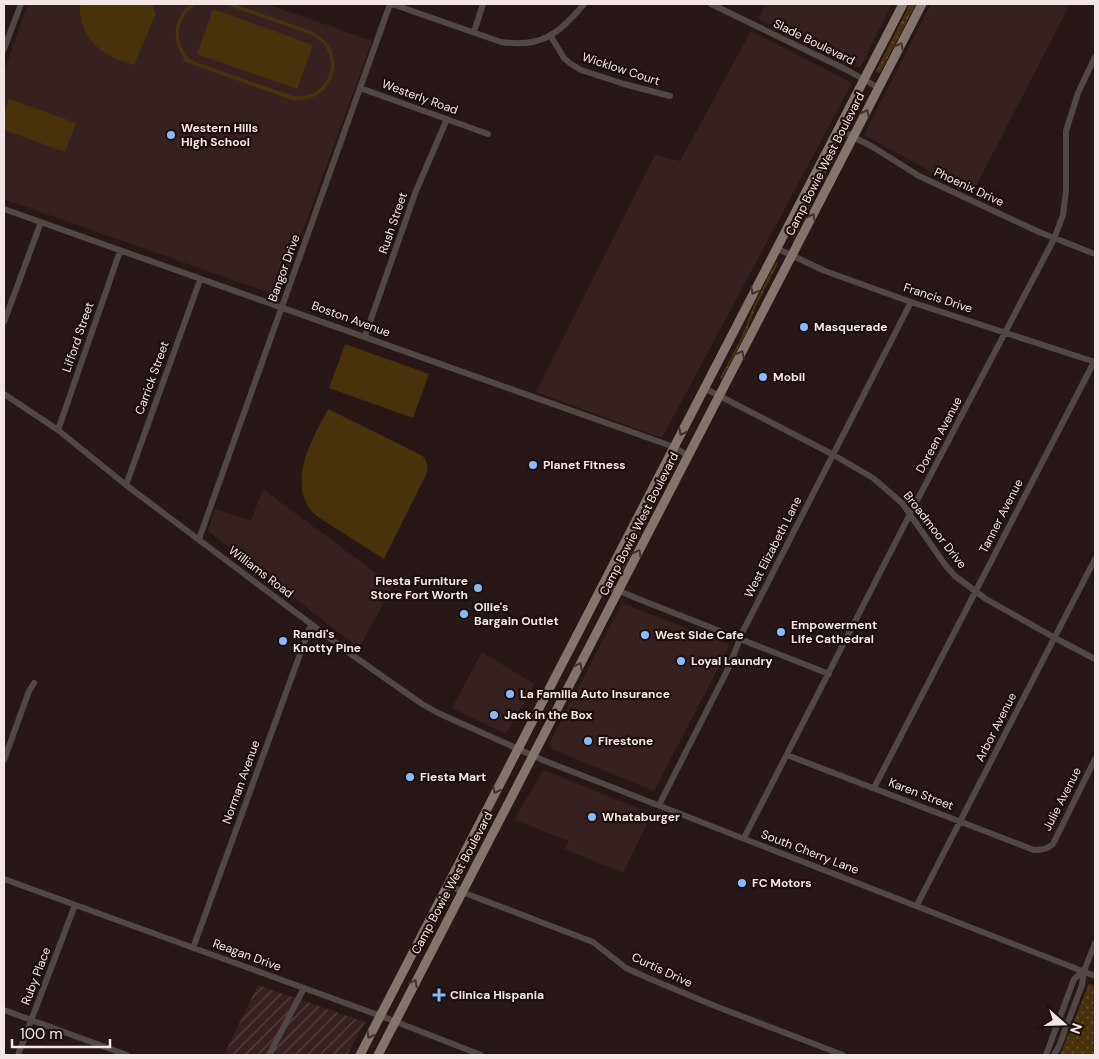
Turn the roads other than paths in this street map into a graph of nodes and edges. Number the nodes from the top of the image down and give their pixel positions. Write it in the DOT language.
graph roads {
  1 [pos="21,4"];
  2 [pos="391,4"];
  3 [pos="483,4"];
  4 [pos="584,4"];
  5 [pos="711,4"];
  6 [pos="903,4"];
  7 [pos="922,4"];
  8 [pos="474,32"];
  9 [pos="550,35"];
  10 [pos="4,49"];
  11 [pos="1095,57"];
  12 [pos="864,79"];
  13 [pos="360,88"];
  14 [pos="879,88"];
  15 [pos="670,96"];
  16 [pos="447,119"];
  17 [pos="838,129"];
  18 [pos="488,134"];
  19 [pos="853,137"];
  20 [pos="4,209"];
  21 [pos="41,222"];
  22 [pos="1054,239"];
  23 [pos="776,248"];
  24 [pos="120,252"];
  25 [pos="1095,254"];
  26 [pos="792,255"];
  27 [pos="200,280"];
  28 [pos="911,302"];
  29 [pos="282,306"];
  30 [pos="4,322"];
  31 [pos="1006,332"];
  32 [pos="365,336"];
  33 [pos="1095,362"];
  34 [pos="704,388"];
  35 [pos="4,394"];
  36 [pos="719,396"];
  37 [pos="58,430"];
  38 [pos="674,447"];
  39 [pos="832,454"];
  40 [pos="688,456"];
  41 [pos="126,485"];
  42 [pos="910,514"];
  43 [pos="199,539"];
  44 [pos="1095,559"];
  45 [pos="603,584"];
  46 [pos="618,591"];
  47 [pos="975,592"];
  48 [pos="311,624"];
  49 [pos="1055,638"];
  50 [pos="740,640"];
  51 [pos="1095,659"];
  52 [pos="829,674"];
  53 [pos="34,683"];
  54 [pos="517,748"];
  55 [pos="787,755"];
  56 [pos="533,756"];
  57 [pos="1095,759"];
  58 [pos="4,760"];
  59 [pos="874,788"];
  60 [pos="659,805"];
  61 [pos="960,821"];
  62 [pos="744,838"];
  63 [pos="1048,848"];
  64 [pos="4,879"];
  65 [pos="448,884"];
  66 [pos="462,892"];
  67 [pos="75,905"];
  68 [pos="917,905"];
  69 [pos="1095,943"];
  70 [pos="193,948"];
  71 [pos="1084,971"];
  72 [pos="1095,976"];
  73 [pos="304,988"];
  74 [pos="4,1010"];
  75 [pos="381,1016"];
  76 [pos="31,1020"];
  77 [pos="395,1021"];
  78 [pos="18,1055"];
  79 [pos="127,1055"];
  80 [pos="269,1055"];
  81 [pos="360,1055"];
  82 [pos="378,1055"];
  83 [pos="481,1055"];
  84 [pos="844,1055"];
  85 [pos="1046,1055"];
  86 [pos="1054,1055"];
  1 -- 10 [label="street"];
  2 -- 8 [label="street"];
  2 -- 13 [label="street, Bangor Drive"];
  3 -- 8 [label="street"];
  4 -- 9 [label="street"];
  5 -- 12 [label="street, Slade Boulevard"];
  6 -- 12 [label="main road, Camp Bowie West Boulevard"];
  14 -- 7 [label="main road, Camp Bowie West Boulevard, one-way"];
  8 -- 9 [label="street"];
  9 -- 15 [label="street, Wicklow Court"];
  11 -- 22 [label="street, Doreen Avenue"];
  12 -- 14 [label="street, Slade Boulevard"];
  12 -- 17 [label="main road, Camp Bowie West Boulevard"];
  13 -- 16 [label="street, Westerly Road"];
  13 -- 29 [label="street, Bangor Drive"];
  19 -- 14 [label="main road, Camp Bowie West Boulevard, one-way"];
  16 -- 18 [label="street, Westerly Road"];
  16 -- 32 [label="street, Rush Street"];
  17 -- 19 [label="street, Phoenix Drive"];
  17 -- 23 [label="main road, Camp Bowie West Boulevard"];
  19 -- 22 [label="street, Phoenix Drive"];
  26 -- 19 [label="main road, Camp Bowie West Boulevard, one-way"];
  20 -- 21 [label="street, Boston Avenue"];
  21 -- 24 [label="street, Boston Avenue"];
  21 -- 30 [label="street"];
  22 -- 25 [label="street, Phoenix Drive"];
  22 -- 31 [label="street, Doreen Avenue"];
  23 -- 26 [label="street, Francis Drive"];
  23 -- 34 [label="main road, Camp Bowie West Boulevard, one-way"];
  24 -- 27 [label="street, Boston Avenue"];
  24 -- 37 [label="street, Lifford Street"];
  26 -- 28 [label="street, Francis Drive"];
  36 -- 26 [label="main road, Camp Bowie West Boulevard, one-way"];
  27 -- 29 [label="street, Boston Avenue"];
  27 -- 41 [label="street, Carrick Street"];
  28 -- 31 [label="street, Francis Drive"];
  28 -- 39 [label="street, West Elizabeth Lane"];
  29 -- 32 [label="street, Boston Avenue"];
  29 -- 43 [label="street, Bangor Drive"];
  31 -- 33 [label="street, Francis Drive"];
  31 -- 42 [label="street, Doreen Avenue"];
  32 -- 38 [label="street, Boston Avenue"];
  33 -- 47 [label="street, Tanner Avenue"];
  34 -- 36 [label="street, Broadmoor Drive"];
  34 -- 38 [label="main road, Camp Bowie West Boulevard, one-way"];
  35 -- 37 [label="street, Williams Road"];
  36 -- 39 [label="street, Broadmoor Drive"];
  36 -- 40 [label="main road, Camp Bowie West Boulevard"];
  37 -- 41 [label="street, Williams Road"];
  38 -- 40 [label="street, Boston Avenue"];
  38 -- 45 [label="main road, Camp Bowie West Boulevard"];
  39 -- 42 [label="street, Broadmoor Drive"];
  39 -- 50 [label="street, West Elizabeth Lane"];
  46 -- 40 [label="main road, Camp Bowie West Boulevard, one-way"];
  41 -- 43 [label="street, Williams Road"];
  42 -- 47 [label="street, Broadmoor Drive"];
  42 -- 52 [label="street, Doreen Avenue"];
  43 -- 48 [label="street, Williams Road"];
  44 -- 49 [label="street, Arbor Avenue"];
  45 -- 46 [label="street"];
  45 -- 54 [label="main road, Camp Bowie West Boulevard"];
  46 -- 50 [label="street"];
  56 -- 46 [label="main road, Camp Bowie West Boulevard, one-way"];
  47 -- 49 [label="street, Broadmoor Drive"];
  47 -- 59 [label="street, Tanner Avenue"];
  48 -- 54 [label="street, Williams Road"];
  48 -- 70 [label="street, Norman Avenue"];
  49 -- 51 [label="street, Broadmoor Drive"];
  49 -- 61 [label="street, Arbor Avenue"];
  50 -- 52 [label="street"];
  50 -- 60 [label="street, West Elizabeth Lane"];
  52 -- 55 [label="street, Doreen Avenue"];
  53 -- 58 [label="street"];
  54 -- 56 [label="street, South Cherry Lane"];
  54 -- 65 [label="main road, Camp Bowie West Boulevard, one-way"];
  55 -- 59 [label="street, Karen Street"];
  55 -- 62 [label="street, Doreen Avenue"];
  56 -- 60 [label="street, South Cherry Lane"];
  56 -- 66 [label="main road, Camp Bowie West Boulevard"];
  57 -- 63 [label="street, Julie Avenue"];
  59 -- 61 [label="street, Karen Street"];
  60 -- 62 [label="street, South Cherry Lane"];
  61 -- 63 [label="street, Karen Street"];
  61 -- 68 [label="street, Arbor Avenue"];
  62 -- 68 [label="street, South Cherry Lane"];
  64 -- 67 [label="street, Reagan Drive"];
  65 -- 66 [label="street, Curtis Drive"];
  65 -- 75 [label="main road, Camp Bowie West Boulevard"];
  77 -- 66 [label="main road, Camp Bowie West Boulevard, one-way"];
  66 -- 84 [label="street, Curtis Drive"];
  67 -- 70 [label="street, Reagan Drive"];
  67 -- 76 [label="street, Ruby Place"];
  68 -- 71 [label="street, South Cherry Lane"];
  69 -- 71 [label="street"];
  70 -- 73 [label="street, Reagan Drive"];
  71 -- 72 [label="street, South Cherry Lane"];
  71 -- 85 [label="street"];
  71 -- 86 [label="street"];
  73 -- 75 [label="street, Reagan Drive"];
  73 -- 80 [label="street"];
  74 -- 76 [label="street"];
  75 -- 77 [label="street, Reagan Drive"];
  75 -- 81 [label="main road, Camp Bowie West Boulevard, one-way"];
  76 -- 78 [label="street, Ruby Place"];
  76 -- 79 [label="street"];
  77 -- 82 [label="main road, Camp Bowie West Boulevard"];
  77 -- 83 [label="street, Reagan Drive"];
}
